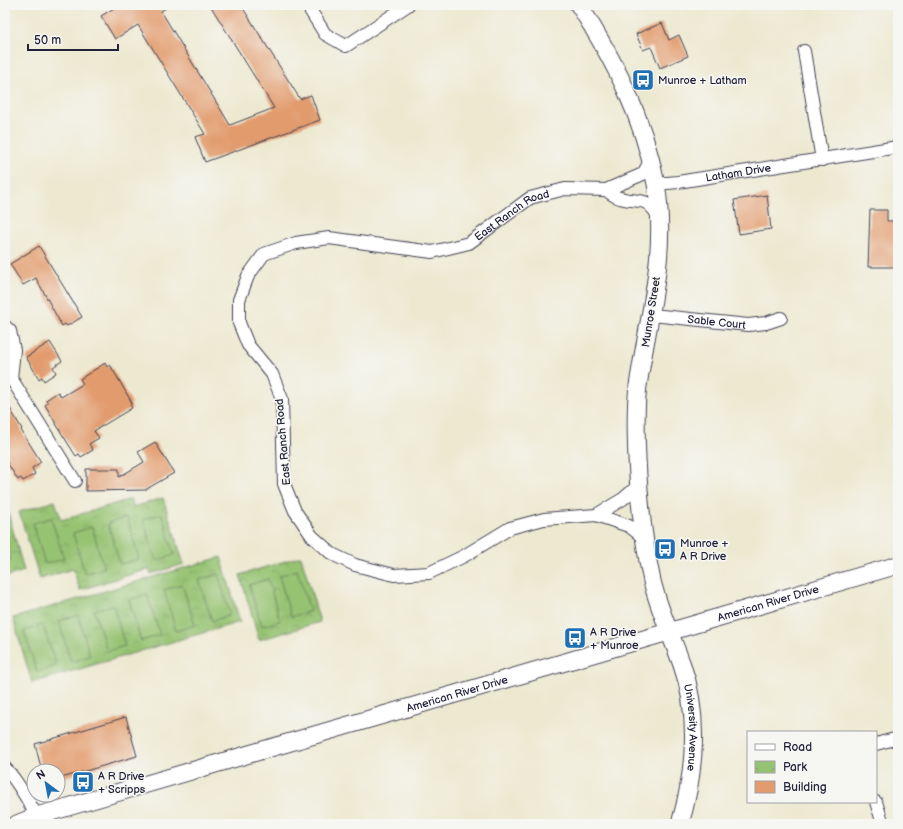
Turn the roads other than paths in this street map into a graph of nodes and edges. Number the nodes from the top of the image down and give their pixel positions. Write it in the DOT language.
graph roads {
  1 [pos="307,5"];
  2 [pos="408,5"];
  3 [pos="579,5"];
  4 [pos="804,51"];
  5 [pos="898,147"];
  6 [pos="822,160"];
  7 [pos="650,161"];
  8 [pos="656,184"];
  9 [pos="606,190"];
  10 [pos="660,217"];
  11 [pos="652,315"];
  12 [pos="781,318"];
  13 [pos="5,326"];
  14 [pos="74,482"];
  15 [pos="639,484"];
  16 [pos="596,515"];
  17 [pos="644,538"];
  18 [pos="898,565"];
  19 [pos="669,633"];
  20 [pos="898,738"];
  21 [pos="877,744"];
  22 [pos="5,768"];
  23 [pos="876,803"];
  24 [pos="37,816"];
  25 [pos="17,824"];
  26 [pos="680,824"];
  27 [pos="883,824"];
  1 -- 2 [label="street"];
  3 -- 7 [label="street, Munroe Street"];
  4 -- 6 [label="street"];
  5 -- 6 [label="street, Latham Drive"];
  6 -- 8 [label="street, Latham Drive"];
  7 -- 8 [label="street, Munroe Street"];
  7 -- 9 [label="street, East Ranch Road"];
  8 -- 10 [label="street, Munroe Street"];
  9 -- 10 [label="street"];
  9 -- 16 [label="street, East Ranch Road"];
  10 -- 11 [label="street, Munroe Street"];
  11 -- 12 [label="street, Sable Court"];
  11 -- 15 [label="street, Munroe Street"];
  13 -- 14 [label="street"];
  15 -- 16 [label="street, East Ranch Road"];
  15 -- 17 [label="street, Munroe Street"];
  16 -- 17 [label="street, East Ranch Road"];
  17 -- 19 [label="street, Munroe Street"];
  18 -- 19 [label="street, American River Drive"];
  19 -- 24 [label="street, American River Drive"];
  19 -- 26 [label="street, University Avenue"];
  20 -- 21 [label="street"];
  22 -- 24 [label="street"];
  23 -- 27 [label="street"];
  24 -- 25 [label="street, American River Drive"];
}
